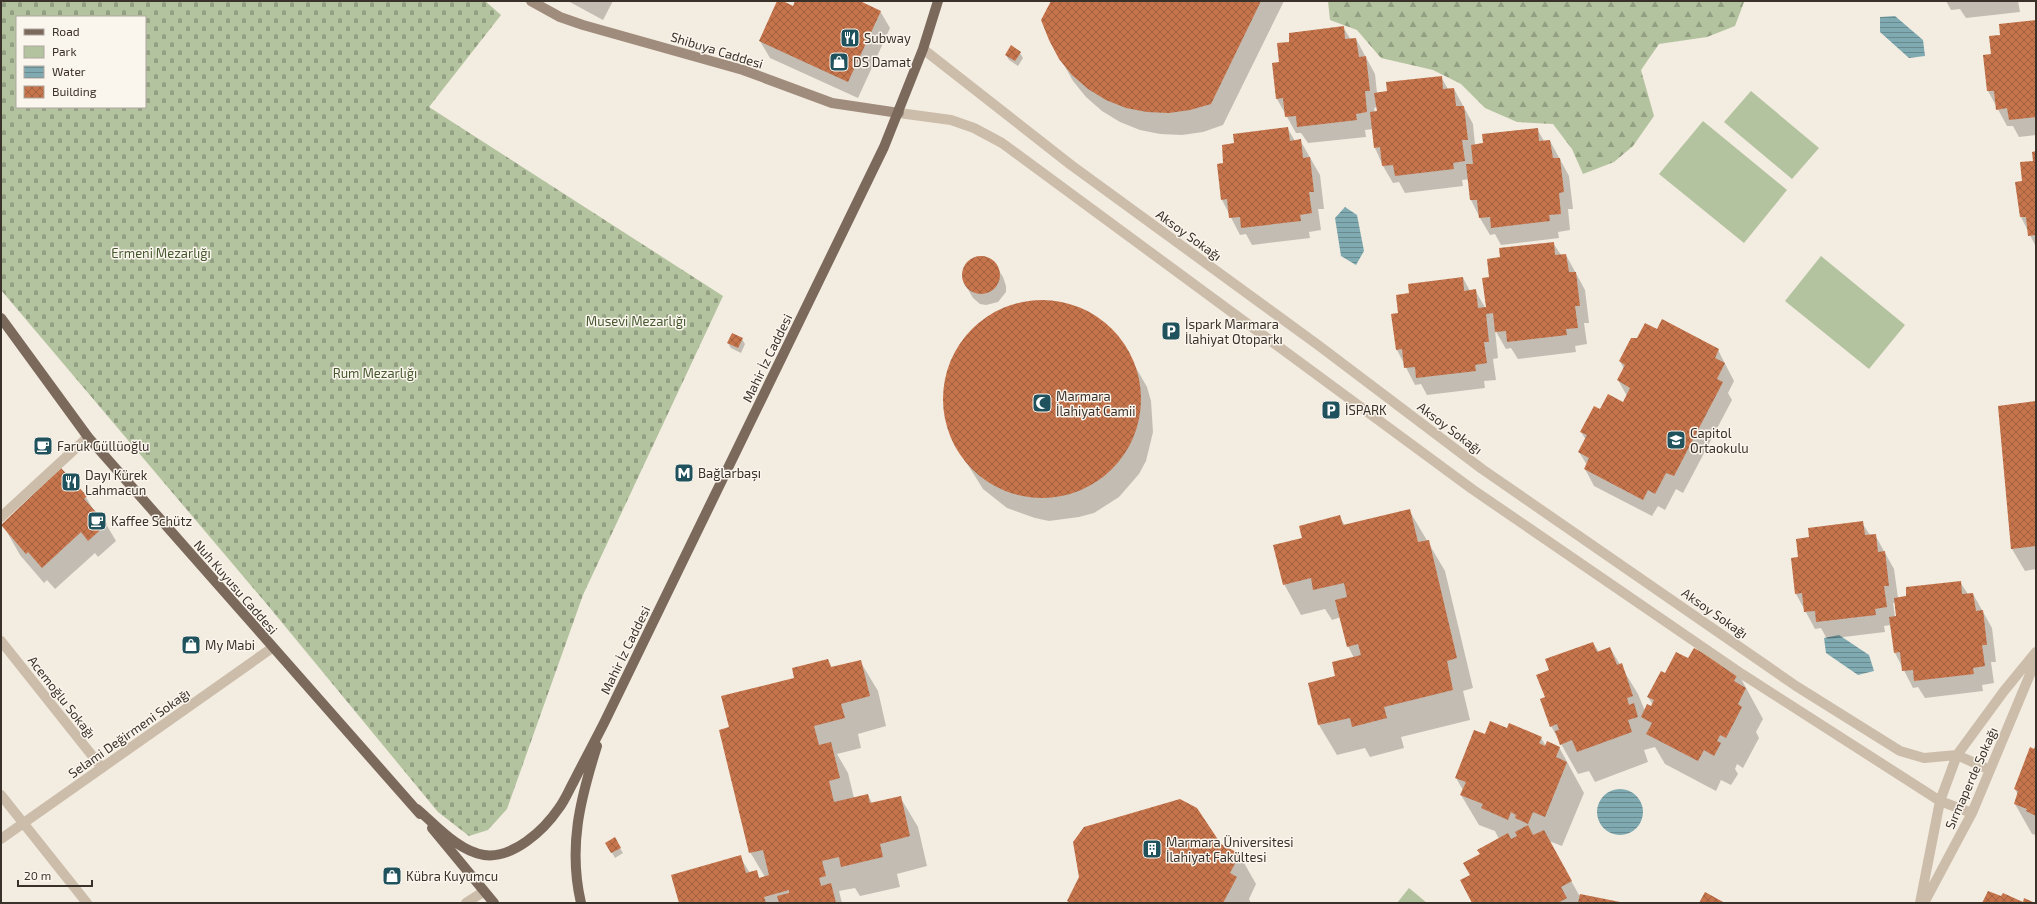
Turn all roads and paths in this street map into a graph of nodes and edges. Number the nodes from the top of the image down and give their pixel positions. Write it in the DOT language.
graph roads {
  1 [pos="531,1"];
  2 [pos="938,1"];
  3 [pos="922,49"];
  4 [pos="899,112"];
  5 [pos="1,318"];
  6 [pos="88,437"];
  7 [pos="1,517"];
  8 [pos="1,642"];
  9 [pos="272,648"];
  10 [pos="2036,652"];
  11 [pos="2036,660"];
  12 [pos="605,721"];
  13 [pos="1957,755"];
  14 [pos="102,768"];
  15 [pos="1990,770"];
  16 [pos="1,795"];
  17 [pos="1940,801"];
  18 [pos="417,809"];
  19 [pos="1972,813"];
  20 [pos="24,823"];
  21 [pos="1,839"];
  22 [pos="483,892"];
  23 [pos="87,903"];
  24 [pos="466,903"];
  25 [pos="494,903"];
  26 [pos="581,903"];
  27 [pos="1920,903"];
  28 [pos="1924,903"];
  1 -- 4 [label="street, Shibuya Caddesi"];
  2 -- 3 [label="main road, Mahir İz Caddesi"];
  3 -- 4 [label="main road, Mahir İz Caddesi"];
  3 -- 13 [label="street, Aksoy Sokağı"];
  4 -- 12 [label="main road, Mahir İz Caddesi"];
  4 -- 17 [label="street"];
  5 -- 6 [label="main road, Nuh Kuyusu Caddesi"];
  6 -- 7 [label="street"];
  6 -- 9 [label="main road, Nuh Kuyusu Caddesi"];
  8 -- 14 [label="street, Acemoğlu Sokağı"];
  9 -- 14 [label="street, Selami Değirmeni Sokağı"];
  9 -- 18 [label="main road, Nuh Kuyusu Caddesi"];
  10 -- 13 [label="street"];
  11 -- 15 [label="street, Sırmaperde Sokağı"];
  12 -- 18 [label="main road"];
  12 -- 26 [label="main road"];
  13 -- 15 [label="street, Aksoy Sokağı"];
  13 -- 17 [label="street"];
  14 -- 20 [label="street, Selami Değirmeni Sokağı"];
  15 -- 19 [label="street, Sırmaperde Sokağı"];
  16 -- 20 [label="street"];
  17 -- 19 [label="street"];
  17 -- 27 [label="street"];
  18 -- 22 [label="main road"];
  19 -- 28 [label="street, Sırmaperde Sokağı"];
  20 -- 21 [label="street, Selami Değirmeni Sokağı"];
  20 -- 23 [label="street"];
  22 -- 24 [label="street"];
  22 -- 25 [label="main road"];
}
